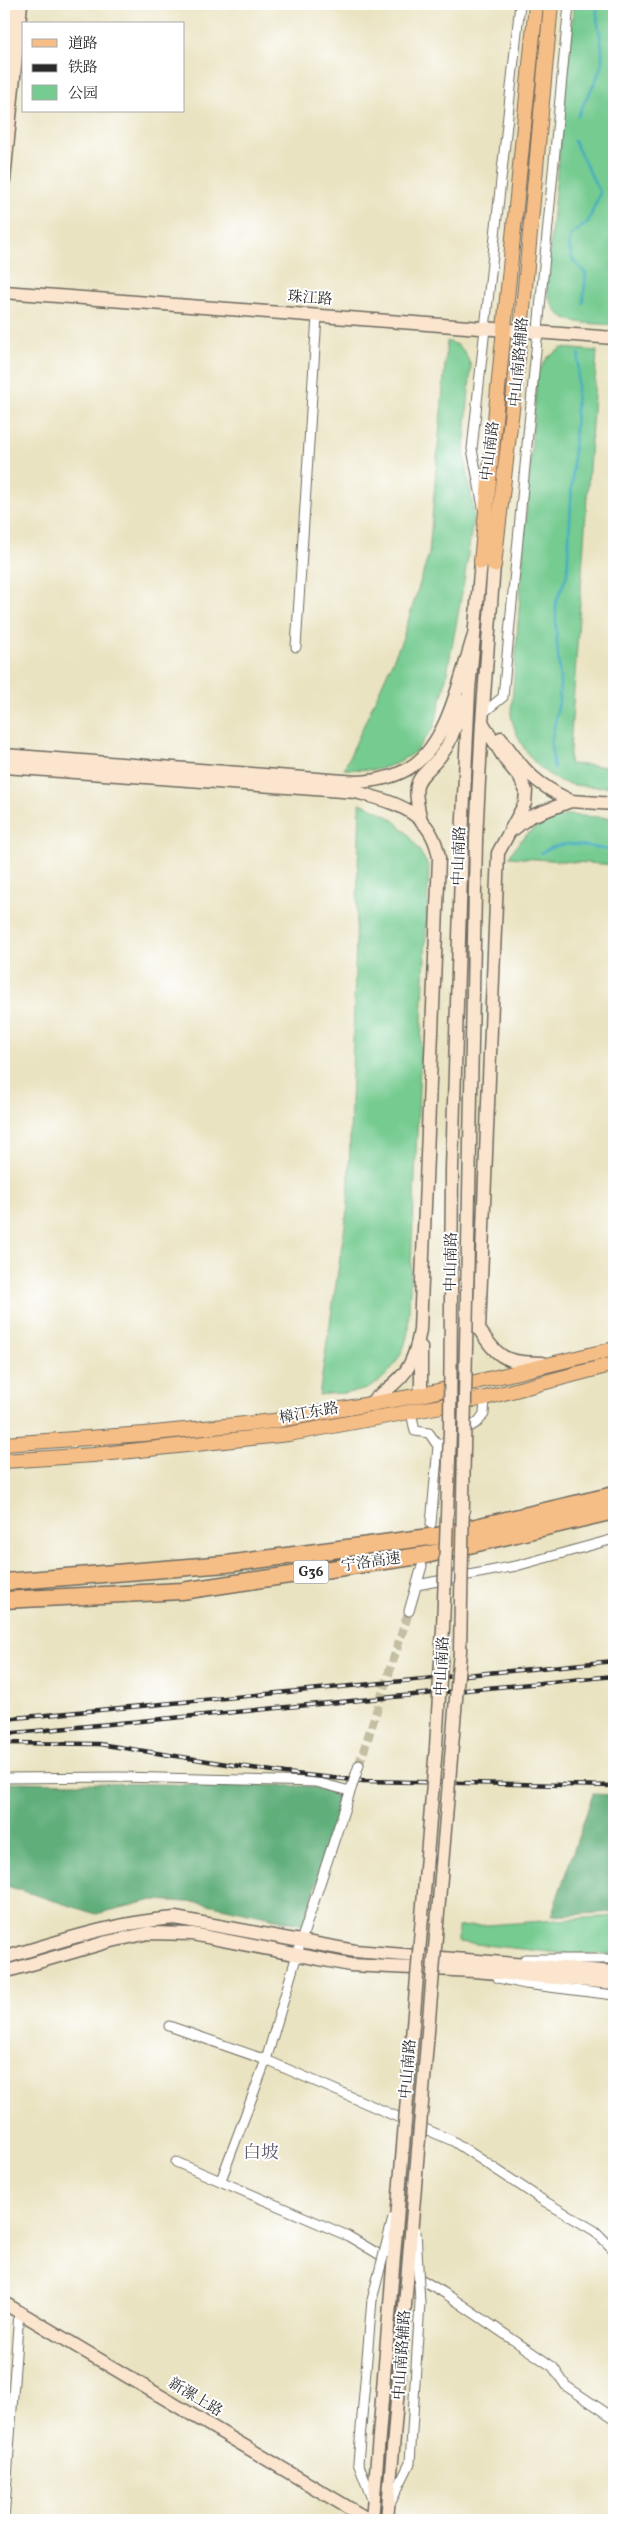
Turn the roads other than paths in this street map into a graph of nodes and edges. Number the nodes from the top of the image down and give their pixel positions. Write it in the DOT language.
graph roads {
  1 [pos="10,4"];
  2 [pos="21,4"];
  3 [pos="520,4"];
  4 [pos="536,4"];
  5 [pos="551,4"];
  6 [pos="569,4"];
  7 [pos="4,53"];
  8 [pos="4,180"];
  9 [pos="4,292"];
  10 [pos="318,316"];
  11 [pos="485,328"];
  12 [pos="504,330"];
  13 [pos="521,331"];
  14 [pos="537,332"];
  15 [pos="614,338"];
  16 [pos="485,518"];
  17 [pos="487,563"];
  18 [pos="474,635"];
  19 [pos="296,647"];
  20 [pos="469,690"];
  21 [pos="482,717"];
  22 [pos="4,755"];
  23 [pos="4,767"];
  24 [pos="571,801"];
  25 [pos="614,804"];
  26 [pos="422,822"];
  27 [pos="507,834"];
  28 [pos="420,1330"];
  29 [pos="614,1349"];
  30 [pos="562,1363"];
  31 [pos="614,1364"];
  32 [pos="421,1395"];
  33 [pos="486,1398"];
  34 [pos="370,1403"];
  35 [pos="411,1412"];
  36 [pos="4,1444"];
  37 [pos="438,1446"];
  38 [pos="4,1460"];
  39 [pos="614,1495"];
  40 [pos="614,1511"];
  41 [pos="431,1524"];
  42 [pos="614,1539"];
  43 [pos="422,1566"];
  44 [pos="4,1582"];
  45 [pos="416,1585"];
  46 [pos="4,1600"];
  47 [pos="409,1611"];
  48 [pos="357,1770"];
  49 [pos="4,1778"];
  50 [pos="351,1788"];
  51 [pos="301,1941"];
  52 [pos="297,1954"];
  53 [pos="4,1958"];
  54 [pos="614,1959"];
  55 [pos="475,1966"];
  56 [pos="4,1972"];
  57 [pos="614,1972"];
  58 [pos="614,1983"];
  59 [pos="614,1995"];
  60 [pos="169,2026"];
  61 [pos="266,2060"];
  62 [pos="176,2162"];
  63 [pos="222,2180"];
  64 [pos="398,2196"];
  65 [pos="414,2197"];
  66 [pos="614,2250"];
  67 [pos="4,2303"];
  68 [pos="19,2312"];
  69 [pos="614,2418"];
  70 [pos="374,2504"];
  71 [pos="387,2515"];
  72 [pos="4,2520"];
  73 [pos="371,2520"];
  1 -- 7 [label="main road"];
  2 -- 8 [label="main road"];
  3 -- 11 [label="street"];
  4 -- 12 [label="main road, 中山南路"];
  5 -- 13 [label="main road, 中山南路"];
  6 -- 14 [label="street, 中山南路辅路"];
  9 -- 10 [label="main road, 珠江路"];
  10 -- 11 [label="main road, 珠江路"];
  10 -- 19 [label="street"];
  11 -- 12 [label="main road, 珠江路"];
  11 -- 16 [label="street"];
  12 -- 13 [label="main road, 珠江路"];
  12 -- 16 [label="main road, 中山南路"];
  13 -- 14 [label="main road, 珠江路"];
  13 -- 17 [label="main road, 中山南路"];
  14 -- 15 [label="main road, 珠江路"];
  14 -- 21 [label="street, 中山南路辅路"];
  16 -- 17 [label="main road, 中山南路"];
  17 -- 18 [label="main road, 中山南路"];
  17 -- 21 [label="main road, 中山南路"];
  18 -- 20 [label="main road, 中山南路"];
  18 -- 22 [label="main road"];
  20 -- 26 [label="main road"];
  20 -- 64 [label="main road, 中山南路, bridge"];
  21 -- 24 [label="main road"];
  21 -- 27 [label="main road"];
  21 -- 65 [label="main road, 中山南路, bridge"];
  23 -- 26 [label="main road"];
  24 -- 25 [label="main road"];
  24 -- 27 [label="main road"];
  26 -- 28 [label="main road"];
  27 -- 30 [label="main road"];
  28 -- 32 [label="main road"];
  28 -- 34 [label="main road"];
  29 -- 30 [label="main road, 樟江东路"];
  30 -- 32 [label="main road, 樟江东路"];
  31 -- 33 [label="main road, 樟江东路"];
  32 -- 34 [label="main road, 樟江东路"];
  33 -- 35 [label="main road, 樟江东路"];
  33 -- 37 [label="street"];
  34 -- 36 [label="main road, 樟江东路"];
  35 -- 37 [label="street"];
  35 -- 38 [label="main road, 樟江东路"];
  37 -- 41 [label="street"];
  39 -- 44 [label="highway, 宁洛高速 / G36"];
  40 -- 46 [label="highway, 宁洛高速 / G36"];
  42 -- 45 [label="street"];
  43 -- 45 [label="street"];
  45 -- 47 [label="street"];
  48 -- 50 [label="street, bridge"];
  49 -- 50 [label="street"];
  50 -- 51 [label="street"];
  51 -- 52 [label="street"];
  51 -- 53 [label="main road"];
  51 -- 55 [label="main road"];
  52 -- 55 [label="main road"];
  52 -- 56 [label="main road"];
  52 -- 61 [label="street"];
  54 -- 55 [label="street"];
  55 -- 57 [label="main road"];
  55 -- 58 [label="main road"];
  55 -- 59 [label="street"];
  60 -- 61 [label="street"];
  61 -- 63 [label="street"];
  61 -- 66 [label="street"];
  62 -- 63 [label="street"];
  63 -- 69 [label="street"];
  64 -- 70 [label="main road, 中山南路, bridge"];
  64 -- 70 [label="street, bridge"];
  65 -- 71 [label="main road, 中山南路, bridge"];
  65 -- 71 [label="street, 中山南路辅路, bridge"];
  67 -- 68 [label="main road, 新漯上路"];
  68 -- 72 [label="street"];
  68 -- 73 [label="main road, 新漯上路"];
  70 -- 73 [label="main road, 中山南路"];
}
